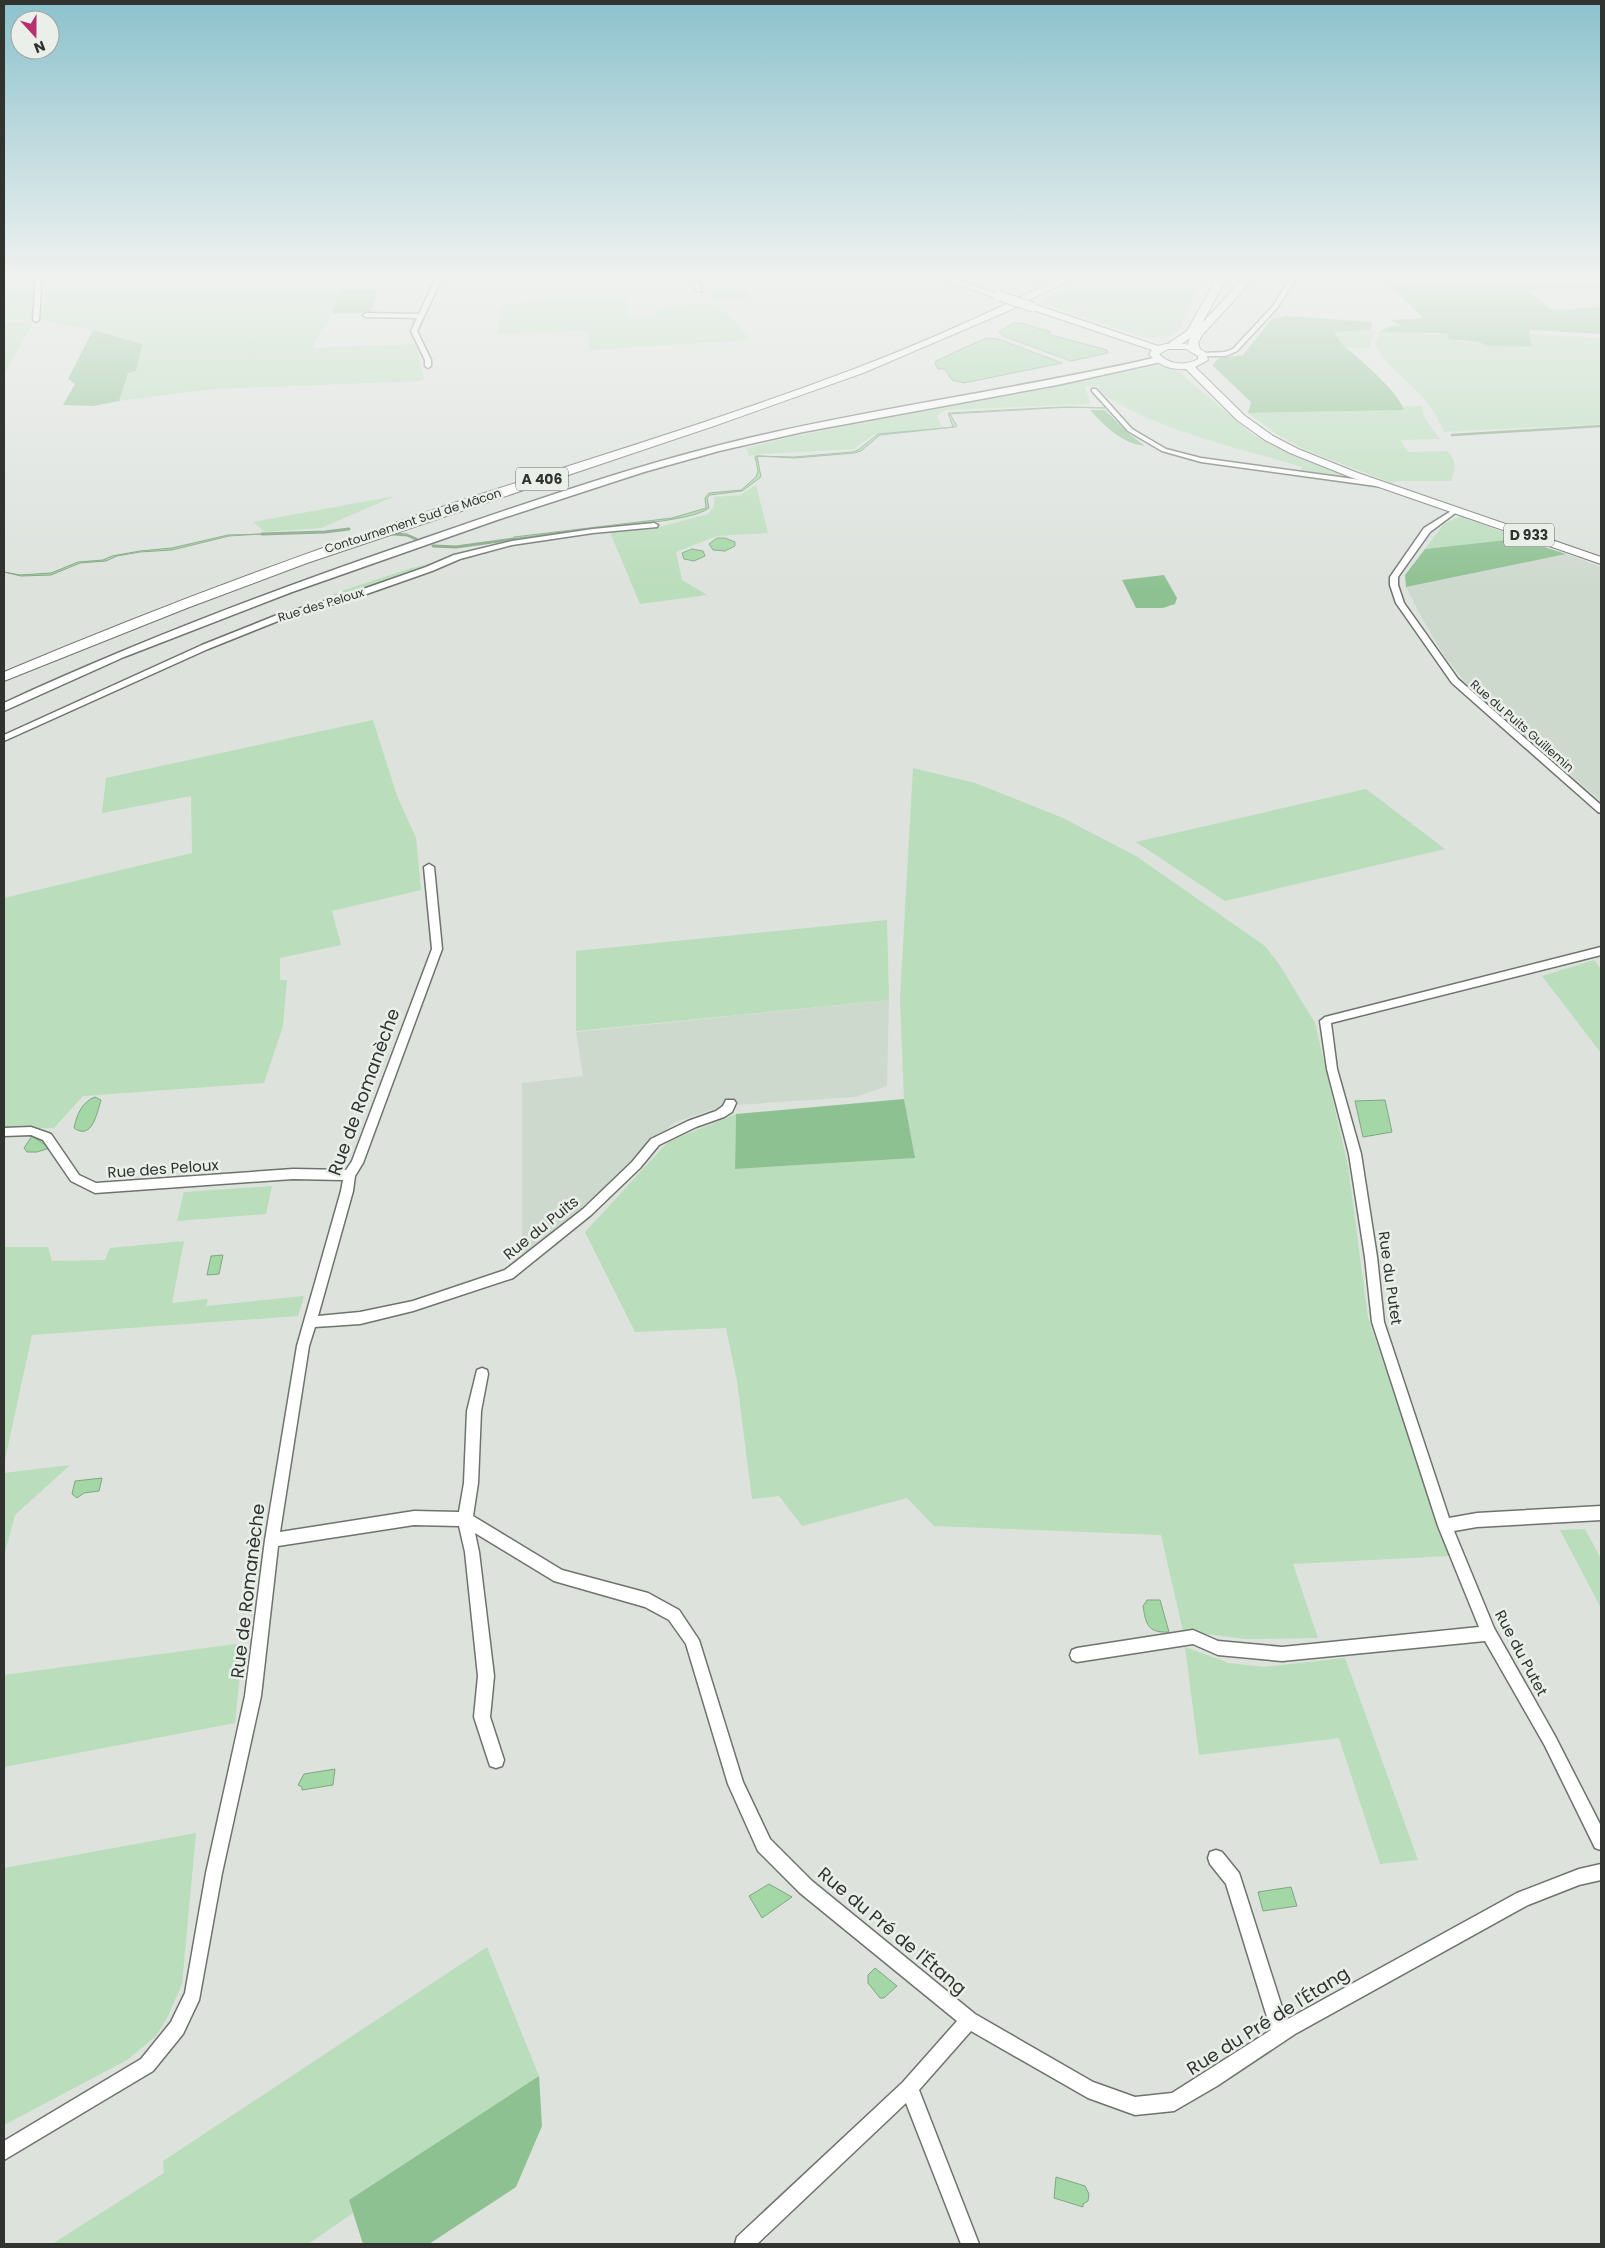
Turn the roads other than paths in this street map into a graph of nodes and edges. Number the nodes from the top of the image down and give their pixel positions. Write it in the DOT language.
graph roads {
  1 [pos="822,379"];
  2 [pos="839,379"];
  3 [pos="1075,379"];
  4 [pos="1201,379"];
  5 [pos="1094,390"];
  6 [pos="1384,486"];
  7 [pos="1456,510"];
  8 [pos="654,525"];
  9 [pos="1601,560"];
  10 [pos="4,668"];
  11 [pos="4,676"];
  12 [pos="4,706"];
  13 [pos="4,738"];
  14 [pos="1601,810"];
  15 [pos="429,867"];
  16 [pos="1601,951"];
  17 [pos="730,1103"];
  18 [pos="4,1132"];
  19 [pos="349,1175"];
  20 [pos="309,1322"];
  21 [pos="482,1374"];
  22 [pos="1601,1513"];
  23 [pos="465,1519"];
  24 [pos="1444,1526"];
  25 [pos="272,1540"];
  26 [pos="1489,1633"];
  27 [pos="1078,1655"];
  28 [pos="496,1760"];
  29 [pos="1601,1842"];
  30 [pos="1216,1858"];
  31 [pos="1601,1872"];
  32 [pos="969,2020"];
  33 [pos="1281,2033"];
  34 [pos="909,2088"];
  35 [pos="4,2151"];
  36 [pos="744,2244"];
  37 [pos="970,2244"];
  1 -- 10 [label="highway, Contournement Sud de Mâcon / A 406"];
  2 -- 11 [label="highway, Contournement Sud de Mâcon / A 406"];
  3 -- 12 [label="main road"];
  4 -- 6 [label="main road, D 933"];
  5 -- 6 [label="street"];
  6 -- 7 [label="main road, D 933"];
  7 -- 9 [label="main road, D 933"];
  7 -- 14 [label="street, Rue du Puits Guillemin"];
  8 -- 13 [label="street, Rue des Peloux"];
  15 -- 19 [label="street, Rue de Romanèche"];
  16 -- 24 [label="street, Rue du Putet"];
  17 -- 20 [label="street, Rue du Puits"];
  18 -- 19 [label="street, Rue des Peloux"];
  19 -- 20 [label="street, Rue de Romanèche"];
  20 -- 25 [label="street, Rue de Romanèche"];
  21 -- 23 [label="street"];
  22 -- 24 [label="street"];
  23 -- 25 [label="street"];
  23 -- 28 [label="street"];
  23 -- 32 [label="street, Rue du Pré de l'Étang"];
  24 -- 26 [label="street, Rue du Putet"];
  25 -- 35 [label="street, Rue de Romanèche"];
  26 -- 27 [label="street"];
  26 -- 29 [label="street, Rue du Putet"];
  30 -- 33 [label="street"];
  31 -- 33 [label="street, Rue du Pré de l'Étang"];
  32 -- 33 [label="street, Rue du Pré de l'Étang"];
  32 -- 34 [label="street"];
  34 -- 36 [label="street"];
  34 -- 37 [label="street"];
}
